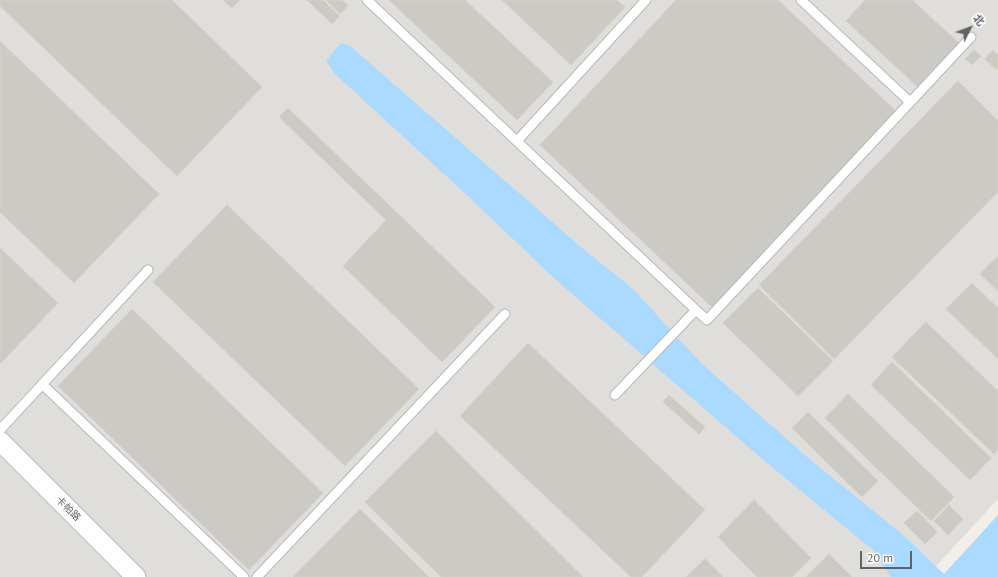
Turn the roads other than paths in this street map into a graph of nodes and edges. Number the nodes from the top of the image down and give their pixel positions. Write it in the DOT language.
graph roads {
  1 [pos="367,0"];
  2 [pos="646,0"];
  3 [pos="801,0"];
  4 [pos="971,36"];
  5 [pos="910,102"];
  6 [pos="517,141"];
  7 [pos="148,270"];
  8 [pos="696,310"];
  9 [pos="505,314"];
  10 [pos="42,384"];
  11 [pos="615,395"];
  12 [pos="0,430"];
  13 [pos="0,441"];
  14 [pos="136,577"];
  15 [pos="244,577"];
  16 [pos="257,577"];
  1 -- 6 [label="lane"];
  2 -- 6 [label="lane"];
  3 -- 5 [label="lane"];
  4 -- 5 [label="lane"];
  5 -- 8 [label="lane"];
  6 -- 8 [label="lane"];
  7 -- 10 [label="lane"];
  8 -- 11 [label="lane"];
  9 -- 16 [label="lane"];
  10 -- 12 [label="lane"];
  10 -- 15 [label="lane"];
  13 -- 14 [label="street, 卡帕路"];
}
